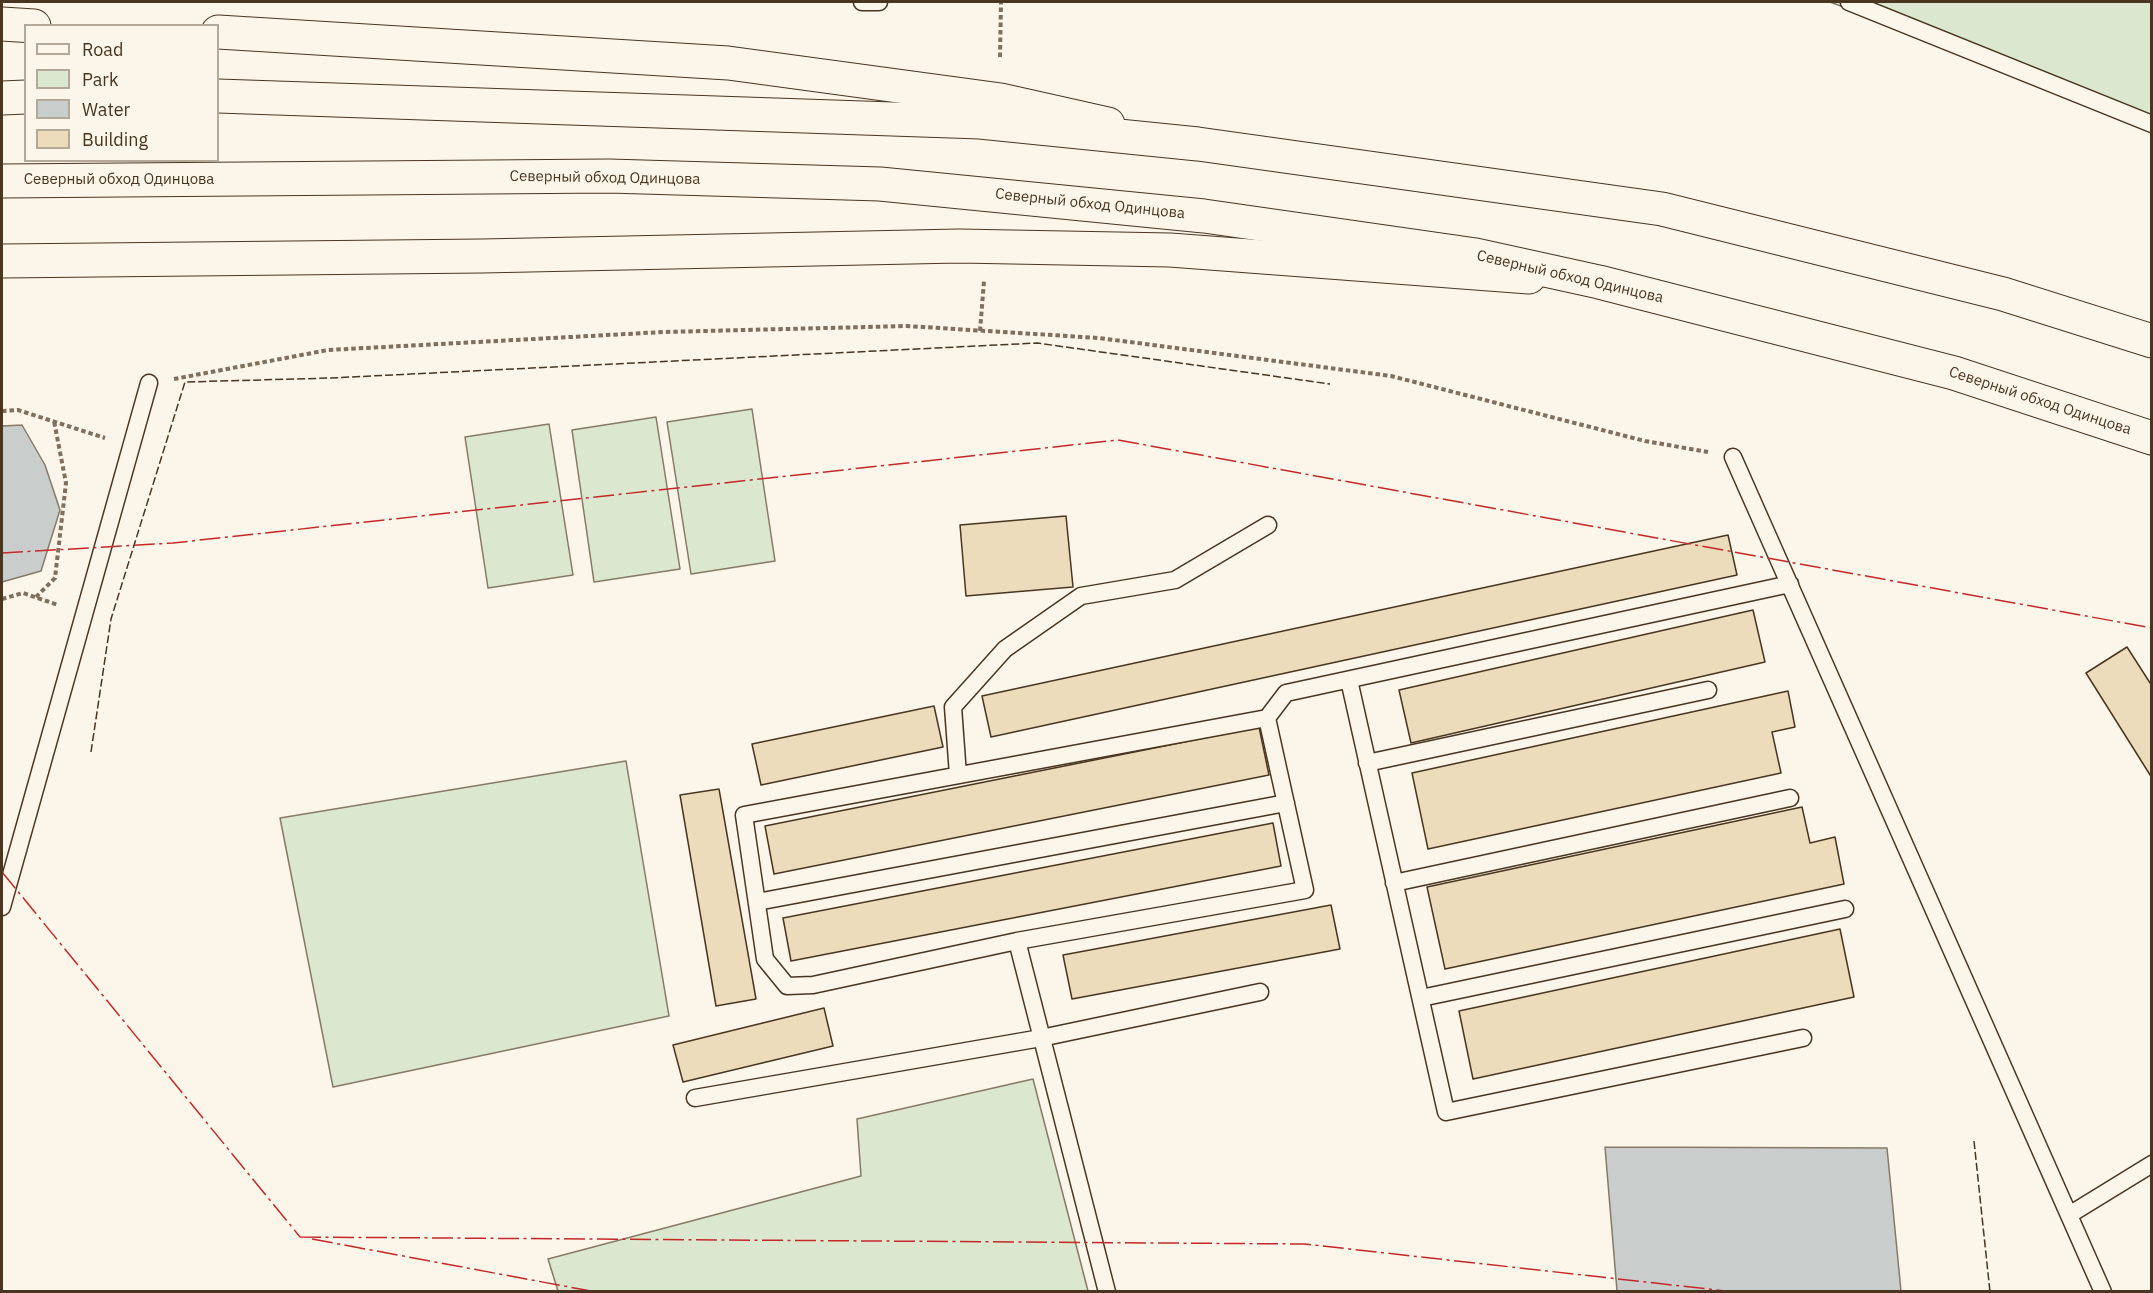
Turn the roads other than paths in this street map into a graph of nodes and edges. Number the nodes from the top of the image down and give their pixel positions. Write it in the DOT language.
graph roads {
  1 [pos="862,2"];
  2 [pos="879,2"];
  3 [pos="1849,2"];
  4 [pos="2,24"];
  5 [pos="24,25"];
  6 [pos="219,32"];
  7 [pos="219,96"];
  8 [pos="2,98"];
  9 [pos="24,98"];
  10 [pos="2151,124"];
  11 [pos="1198,144"];
  12 [pos="2,181"];
  13 [pos="2,261"];
  14 [pos="1599,282"];
  15 [pos="2151,341"];
  16 [pos="149,383"];
  17 [pos="2151,438"];
  18 [pos="1733,457"];
  19 [pos="1268,525"];
  20 [pos="1790,584"];
  21 [pos="1349,680"];
  22 [pos="1708,690"];
  23 [pos="1267,717"];
  24 [pos="1367,764"];
  25 [pos="958,775"];
  26 [pos="1790,798"];
  27 [pos="1286,803"];
  28 [pos="1394,883"];
  29 [pos="757,902"];
  30 [pos="2,907"];
  31 [pos="1845,909"];
  32 [pos="1017,941"];
  33 [pos="1260,992"];
  34 [pos="1421,998"];
  35 [pos="1041,1038"];
  36 [pos="1803,1038"];
  37 [pos="695,1098"];
  38 [pos="2151,1164"];
  39 [pos="2069,1215"];
  40 [pos="1107,1292"];
  41 [pos="2103,1292"];
  1 -- 2 [label="lane"];
  3 -- 10 [label="lane"];
  4 -- 5 [label="main road"];
  6 -- 11 [label="main road"];
  7 -- 11 [label="main road"];
  8 -- 9 [label="main road"];
  11 -- 15 [label="main road"];
  12 -- 14 [label="main road, Северный обход Одинцова"];
  13 -- 14 [label="main road"];
  14 -- 17 [label="main road, Северный обход Одинцова"];
  16 -- 30 [label="lane"];
  18 -- 20 [label="lane"];
  19 -- 25 [label="lane"];
  20 -- 21 [label="lane"];
  20 -- 39 [label="lane"];
  21 -- 23 [label="lane"];
  21 -- 24 [label="lane"];
  22 -- 24 [label="lane"];
  23 -- 25 [label="lane"];
  23 -- 27 [label="lane"];
  24 -- 28 [label="lane"];
  25 -- 29 [label="lane"];
  26 -- 28 [label="lane"];
  27 -- 29 [label="lane"];
  27 -- 32 [label="lane"];
  28 -- 34 [label="lane"];
  29 -- 32 [label="lane"];
  31 -- 34 [label="lane"];
  32 -- 35 [label="lane"];
  33 -- 35 [label="lane"];
  34 -- 36 [label="lane"];
  35 -- 37 [label="lane"];
  35 -- 40 [label="lane"];
  38 -- 39 [label="lane"];
  39 -- 41 [label="lane"];
}
